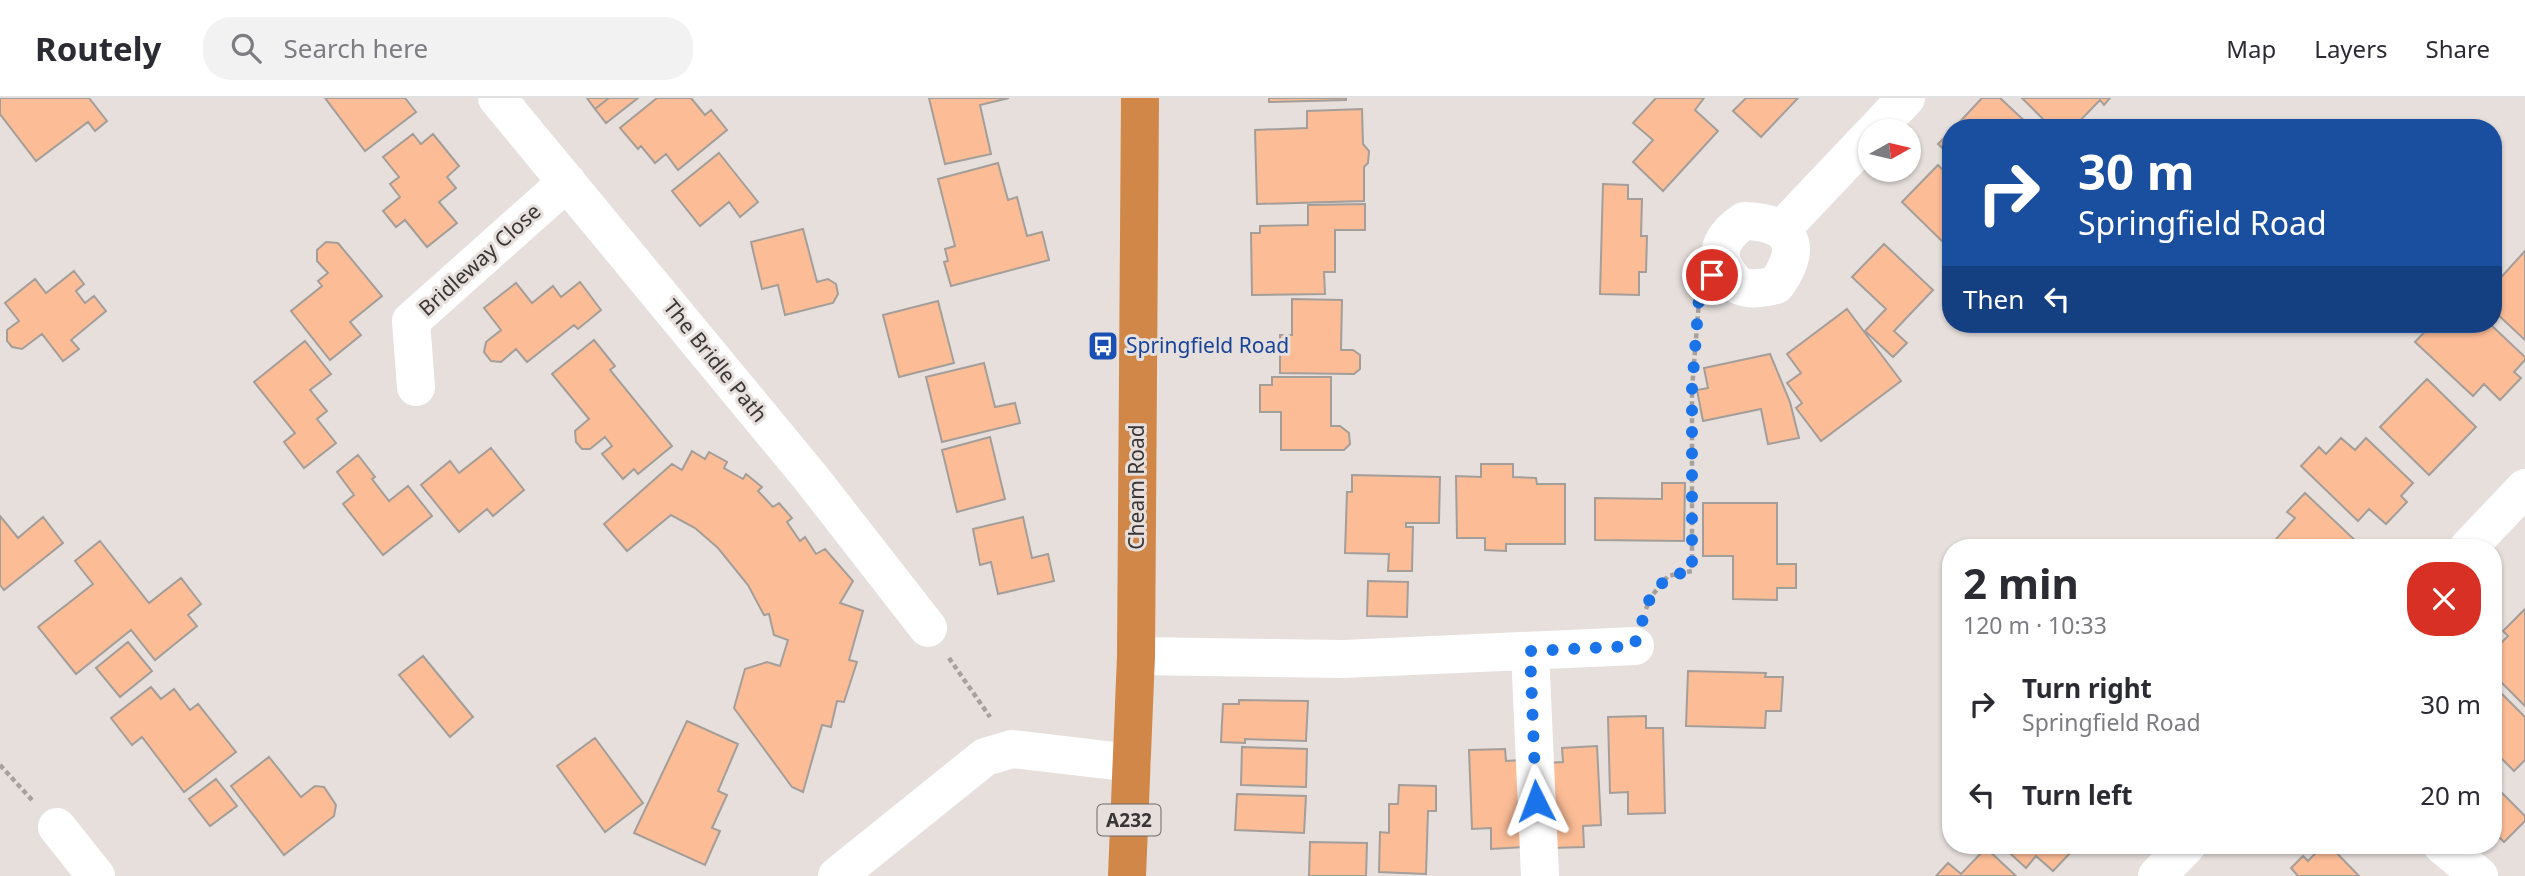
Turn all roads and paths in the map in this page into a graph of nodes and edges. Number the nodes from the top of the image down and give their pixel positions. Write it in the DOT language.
graph roads {
  1 [pos="497,98"];
  2 [pos="1140,98"];
  3 [pos="1906,98"];
  4 [pos="1886,119"];
  5 [pos="1858,149"];
  6 [pos="567,182"];
  7 [pos="1782,229"];
  8 [pos="1723,265"];
  9 [pos="416,387"];
  10 [pos="2525,488"];
  11 [pos="2477,539"];
  12 [pos="928,628"];
  13 [pos="1634,646"];
  14 [pos="1530,651"];
  15 [pos="1136,656"];
  16 [pos="1012,749"];
  17 [pos="1132,764"];
  18 [pos="0,765"];
  19 [pos="57,827"];
  20 [pos="2178,854"];
  21 [pos="2453,854"];
  22 [pos="843,874"];
  23 [pos="96,876"];
  24 [pos="1127,876"];
  25 [pos="1539,876"];
  26 [pos="2157,876"];
  27 [pos="2479,876"];
  1 -- 6 [label="street, The Bridle Path"];
  2 -- 15 [label="highway, Cheam Road / A232"];
  3 -- 4 [label="street"];
  5 -- 7 [label="street"];
  6 -- 9 [label="street, Bridleway Close"];
  6 -- 12 [label="street, The Bridle Path"];
  7 -- 8 [label="street"];
  7 -- 8 [label="street"];
  8 -- 13 [label="path"];
  10 -- 11 [label="street"];
  12 -- 16 [label="path"];
  13 -- 14 [label="street"];
  14 -- 15 [label="street"];
  14 -- 25 [label="street"];
  15 -- 17 [label="highway, Cheam Road / A232"];
  16 -- 17 [label="street"];
  16 -- 22 [label="street"];
  17 -- 24 [label="highway, Cheam Road / A232"];
  18 -- 19 [label="path"];
  19 -- 23 [label="street"];
  20 -- 26 [label="street"];
  21 -- 27 [label="street"];
}
